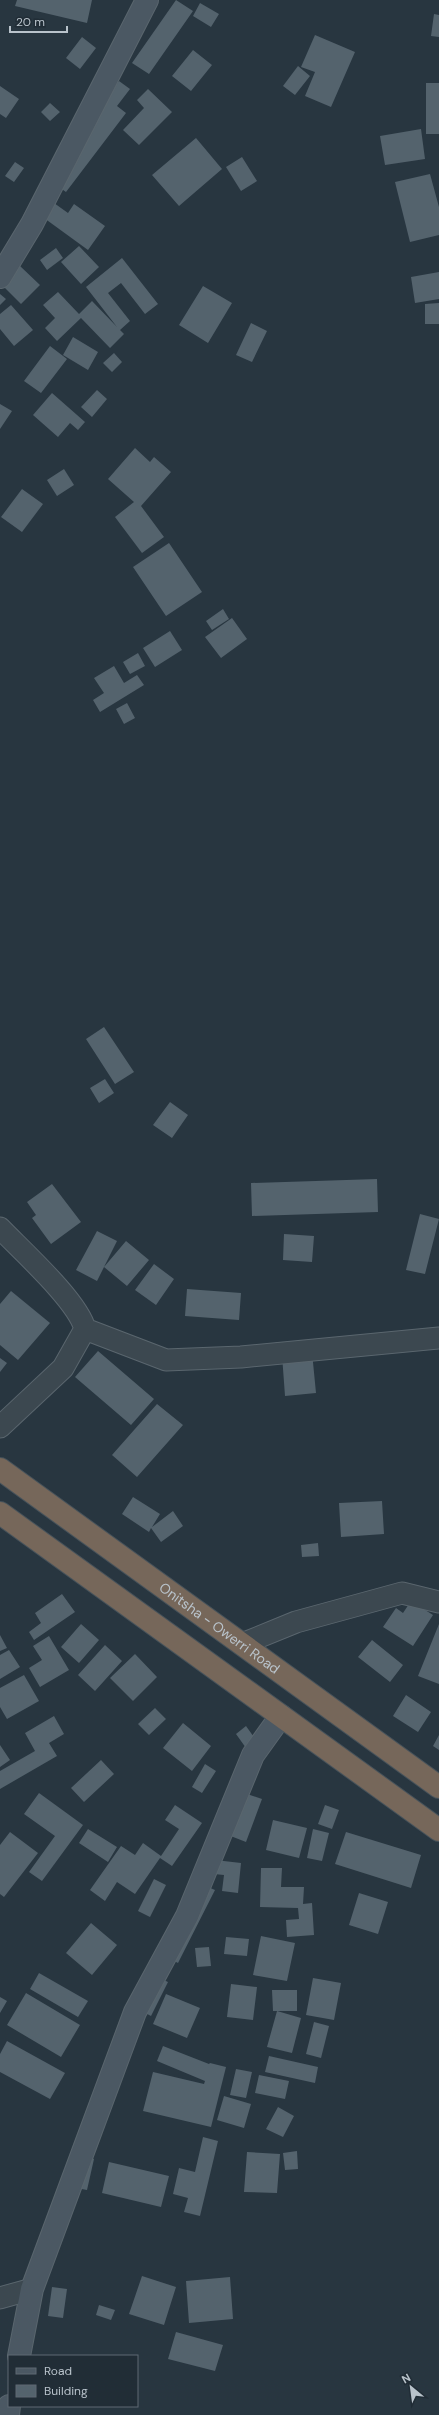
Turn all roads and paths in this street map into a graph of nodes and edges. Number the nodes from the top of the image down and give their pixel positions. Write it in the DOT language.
graph roads {
  1 [pos="147,0"];
  2 [pos="0,277"];
  3 [pos="0,1228"];
  4 [pos="85,1329"];
  5 [pos="439,1338"];
  6 [pos="0,1427"];
  7 [pos="0,1469"];
  8 [pos="4,1522"];
  9 [pos="439,1602"];
  10 [pos="242,1644"];
  11 [pos="281,1716"];
  12 [pos="439,1787"];
  13 [pos="439,1830"];
  14 [pos="32,2289"];
  15 [pos="0,2298"];
  16 [pos="19,2355"];
  1 -- 2 [label="street"];
  3 -- 4 [label="street"];
  4 -- 5 [label="street"];
  4 -- 6 [label="street"];
  7 -- 10 [label="highway, Onitsha - Owerri Road"];
  8 -- 11 [label="highway"];
  9 -- 10 [label="street"];
  10 -- 12 [label="highway, Onitsha - Owerri Road"];
  11 -- 13 [label="highway"];
  11 -- 14 [label="street"];
  14 -- 15 [label="street"];
  14 -- 16 [label="street"];
}
